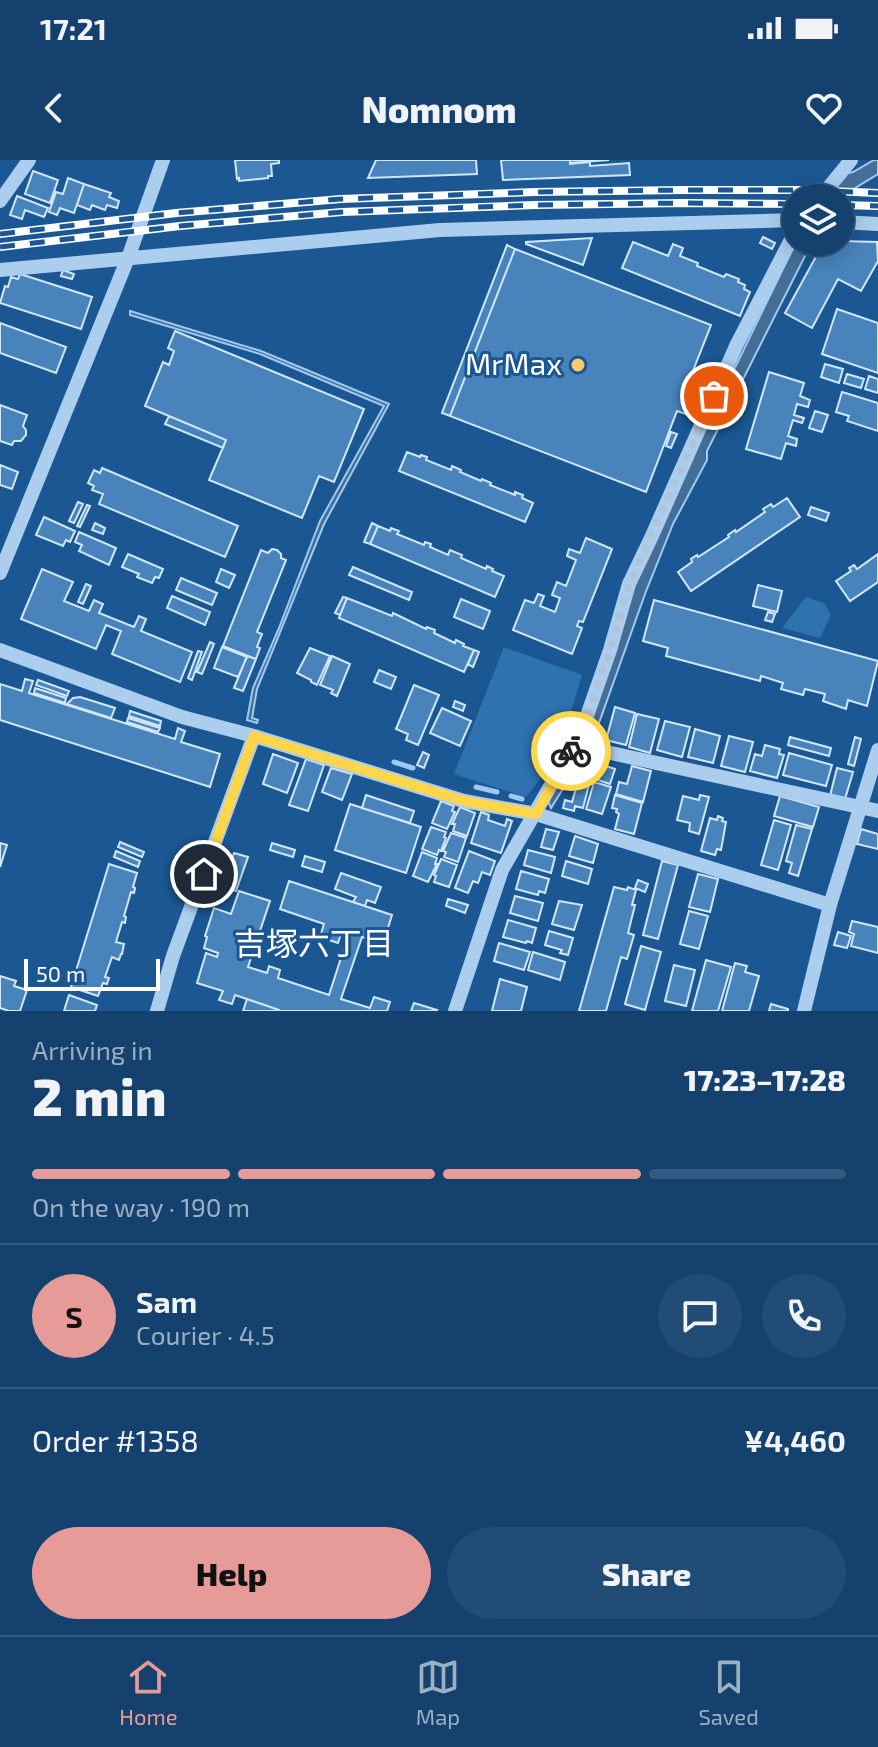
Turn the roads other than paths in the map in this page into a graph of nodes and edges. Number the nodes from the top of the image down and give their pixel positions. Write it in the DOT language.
graph roads {
  1 [pos="29,160"];
  2 [pos="163,160"];
  3 [pos="851,160"];
  4 [pos="831,184"];
  5 [pos="0,201"];
  6 [pos="782,220"];
  7 [pos="854,223"];
  8 [pos="878,224"];
  9 [pos="783,256"];
  10 [pos="128,258"];
  11 [pos="0,270"];
  12 [pos="0,573"];
  13 [pos="0,650"];
  14 [pos="254,736"];
  15 [pos="577,746"];
  16 [pos="878,750"];
  17 [pos="860,807"];
  18 [pos="878,811"];
  19 [pos="536,814"];
  20 [pos="830,905"];
  21 [pos="157,1011"];
  22 [pos="455,1011"];
  23 [pos="804,1011"];
  1 -- 5 [label="street"];
  2 -- 10 [label="street"];
  3 -- 4 [label="street"];
  6 -- 10 [label="street"];
  7 -- 8 [label="street"];
  9 -- 15 [label="street"];
  10 -- 11 [label="street"];
  10 -- 12 [label="street"];
  13 -- 14 [label="street"];
  14 -- 19 [label="street"];
  14 -- 21 [label="street"];
  15 -- 17 [label="street"];
  15 -- 19 [label="street"];
  16 -- 17 [label="street"];
  17 -- 18 [label="street"];
  17 -- 20 [label="street"];
  19 -- 20 [label="street"];
  19 -- 22 [label="street"];
  20 -- 23 [label="street"];
}
